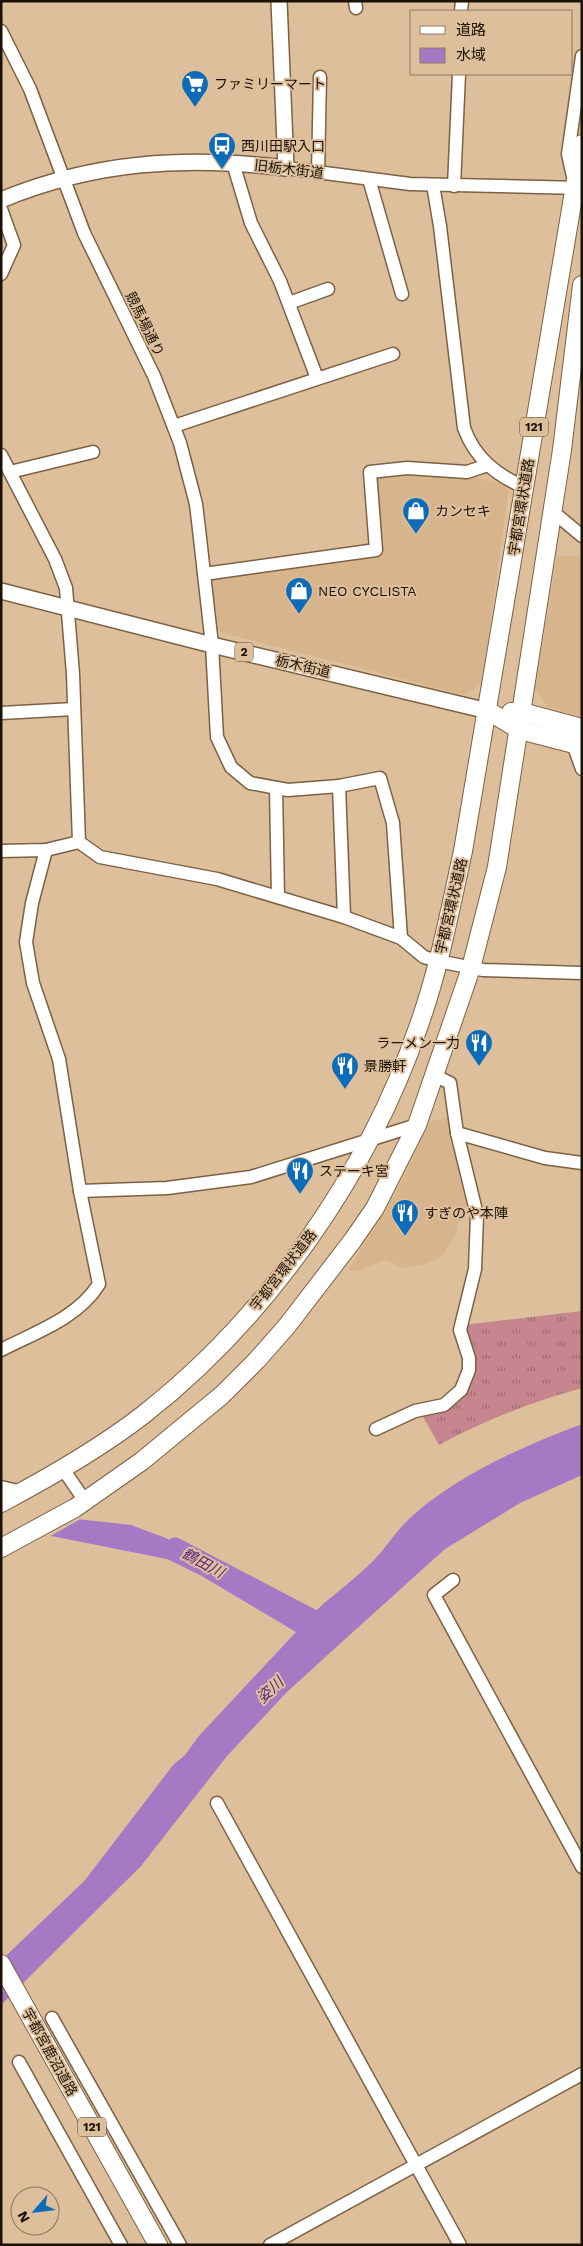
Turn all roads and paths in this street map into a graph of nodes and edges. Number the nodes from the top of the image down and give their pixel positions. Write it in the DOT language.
graph roads {
  1 [pos="279,1"];
  2 [pos="1,31"];
  3 [pos="582,56"];
  4 [pos="459,75"];
  5 [pos="320,77"];
  6 [pos="582,144"];
  7 [pos="234,163"];
  8 [pos="286,168"];
  9 [pos="318,173"];
  10 [pos="62,179"];
  11 [pos="369,179"];
  12 [pos="433,185"];
  13 [pos="454,186"];
  14 [pos="579,188"];
  15 [pos="1,200"];
  16 [pos="1,209"];
  17 [pos="1,274"];
  18 [pos="582,285"];
  19 [pos="328,289"];
  20 [pos="402,294"];
  21 [pos="289,304"];
  22 [pos="393,354"];
  23 [pos="317,378"];
  24 [pos="174,426"];
  25 [pos="93,452"];
  26 [pos="5,464"];
  27 [pos="488,465"];
  28 [pos="524,487"];
  29 [pos="552,511"];
  30 [pos="582,536"];
  31 [pos="204,574"];
  32 [pos="1,591"];
  33 [pos="67,608"];
  34 [pos="212,645"];
  35 [pos="74,709"];
  36 [pos="488,711"];
  37 [pos="522,712"];
  38 [pos="1,713"];
  39 [pos="582,728"];
  40 [pos="520,730"];
  41 [pos="577,745"];
  42 [pos="582,769"];
  43 [pos="339,786"];
  44 [pos="276,788"];
  45 [pos="79,842"];
  46 [pos="1,850"];
  47 [pos="46,850"];
  48 [pos="278,897"];
  49 [pos="344,917"];
  50 [pos="401,938"];
  51 [pos="438,961"];
  52 [pos="471,968"];
  53 [pos="582,973"];
  54 [pos="436,1076"];
  55 [pos="417,1125"];
  56 [pos="457,1133"];
  57 [pos="369,1140"];
  58 [pos="582,1163"];
  59 [pos="80,1191"];
  60 [pos="1,1350"];
  61 [pos="376,1429"];
  62 [pos="63,1468"];
  63 [pos="1,1487"];
  64 [pos="22,1492"];
  65 [pos="1,1503"];
  66 [pos="80,1504"];
  67 [pos="1,1548"];
  68 [pos="453,1580"];
  69 [pos="217,1803"];
  70 [pos="582,1867"];
  71 [pos="1,1964"];
  72 [pos="52,2018"];
  73 [pos="19,2062"];
  74 [pos="582,2074"];
  75 [pos="416,2166"];
  76 [pos="122,2245"];
  77 [pos="158,2245"];
  78 [pos="180,2245"];
  79 [pos="270,2245"];
  80 [pos="460,2245"];
  1 -- 8 [label="main road"];
  2 -- 10 [label="street, 競馬場通り"];
  3 -- 14 [label="street"];
  4 -- 13 [label="street"];
  5 -- 9 [label="street"];
  6 -- 14 [label="highway, 宇都宮環状道路 / 121"];
  7 -- 8 [label="main road, 旧栃木街道"];
  7 -- 10 [label="main road, 旧栃木街道"];
  7 -- 21 [label="street"];
  8 -- 9 [label="street, 旧栃木街道"];
  9 -- 11 [label="street, 旧栃木街道"];
  10 -- 15 [label="main road, 旧栃木街道"];
  10 -- 24 [label="street, 競馬場通り"];
  11 -- 12 [label="street, 旧栃木街道"];
  11 -- 20 [label="street"];
  12 -- 13 [label="street, 旧栃木街道"];
  12 -- 27 [label="street"];
  13 -- 14 [label="street, 旧栃木街道"];
  14 -- 28 [label="highway, 宇都宮環状道路 / 121"];
  16 -- 17 [label="street"];
  18 -- 29 [label="highway, 121"];
  19 -- 21 [label="street"];
  21 -- 23 [label="street"];
  22 -- 23 [label="street"];
  23 -- 24 [label="street"];
  24 -- 31 [label="street, 競馬場通り"];
  25 -- 26 [label="street"];
  26 -- 33 [label="street"];
  27 -- 28 [label="street"];
  27 -- 31 [label="street"];
  28 -- 36 [label="highway, 宇都宮環状道路 / 121"];
  29 -- 30 [label="street"];
  29 -- 37 [label="highway, 121"];
  31 -- 34 [label="street, 競馬場通り"];
  32 -- 33 [label="main road, 栃木街道 / 2"];
  33 -- 34 [label="main road, 栃木街道 / 2"];
  33 -- 35 [label="street"];
  34 -- 36 [label="main road, 栃木街道 / 2"];
  34 -- 44 [label="street, 競馬場通り"];
  35 -- 38 [label="street"];
  35 -- 45 [label="street"];
  36 -- 37 [label="highway, 栃木街道"];
  36 -- 40 [label="highway, 栃木街道"];
  36 -- 51 [label="highway, 宇都宮環状道路 / 121"];
  37 -- 39 [label="highway, 栃木街道"];
  37 -- 40 [label="highway, 121"];
  40 -- 41 [label="highway, 栃木街道"];
  40 -- 52 [label="highway, 121"];
  41 -- 42 [label="street"];
  43 -- 44 [label="street, 競馬場通り"];
  43 -- 49 [label="street"];
  43 -- 50 [label="street, 競馬場通り"];
  44 -- 48 [label="street"];
  45 -- 47 [label="street"];
  45 -- 48 [label="street"];
  46 -- 47 [label="street"];
  47 -- 59 [label="street"];
  48 -- 49 [label="street"];
  49 -- 50 [label="street"];
  50 -- 51 [label="street"];
  51 -- 52 [label="street"];
  51 -- 57 [label="highway, 宇都宮環状道路 / 121"];
  52 -- 53 [label="street"];
  52 -- 54 [label="highway, 121"];
  54 -- 55 [label="highway, 121"];
  54 -- 56 [label="street"];
  55 -- 57 [label="street"];
  55 -- 66 [label="highway, 121"];
  56 -- 58 [label="street"];
  56 -- 61 [label="street"];
  57 -- 59 [label="street"];
  57 -- 62 [label="highway, 宇都宮環状道路 / 121"];
  59 -- 60 [label="street"];
  62 -- 64 [label="highway, 宇都宮環状道路 / 121"];
  62 -- 66 [label="street"];
  63 -- 64 [label="street"];
  64 -- 65 [label="highway, 宇都宮環状道路 / 121"];
  66 -- 67 [label="highway, 121"];
  68 -- 70 [label="street"];
  69 -- 75 [label="street"];
  71 -- 77 [label="highway, 宇都宮鹿沼道路 / 121"];
  72 -- 78 [label="street"];
  73 -- 76 [label="street"];
  74 -- 75 [label="street"];
  75 -- 79 [label="street"];
  75 -- 80 [label="street"];
}
